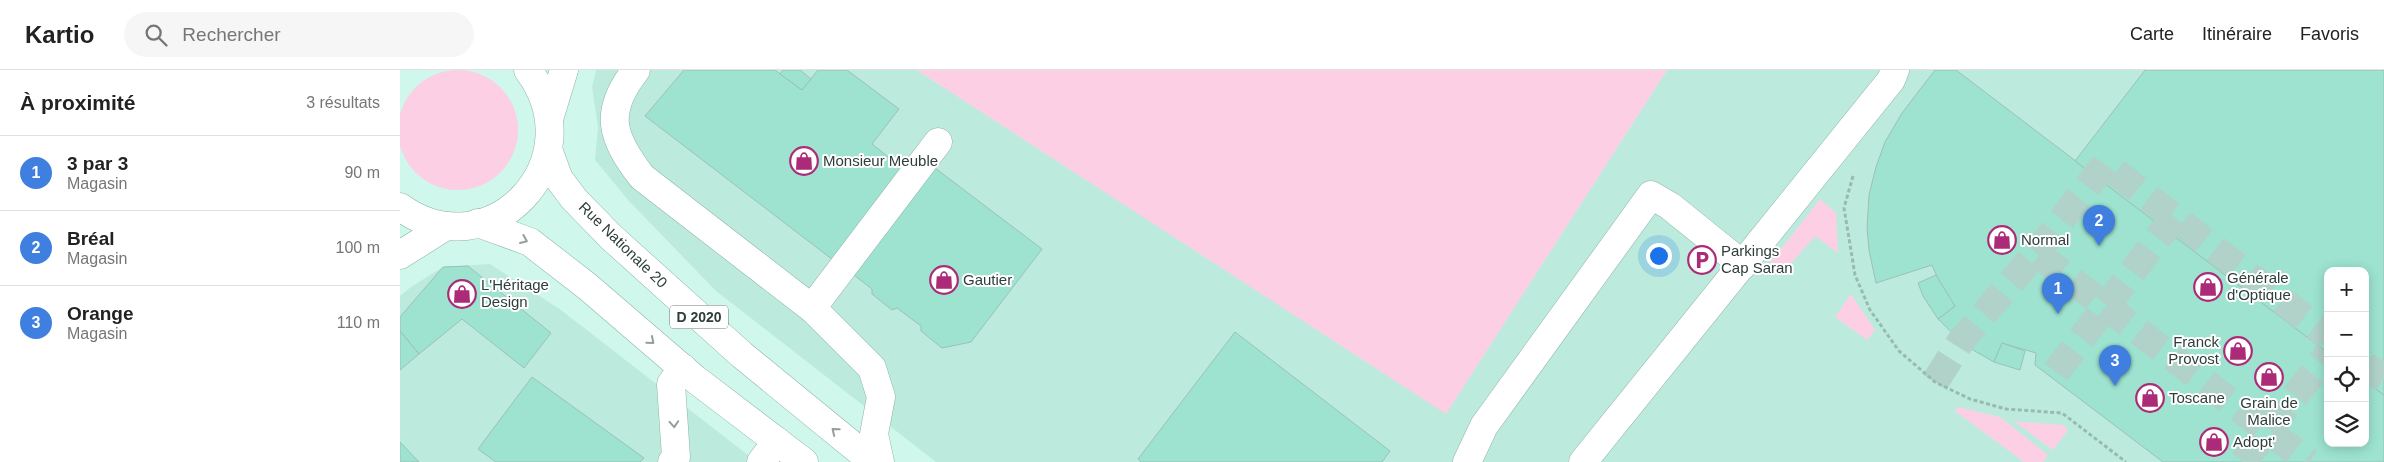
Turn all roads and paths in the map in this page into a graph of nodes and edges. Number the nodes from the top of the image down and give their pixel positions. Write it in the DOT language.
graph roads {
  1 [pos="528,70"];
  2 [pos="564,70"];
  3 [pos="636,70"];
  4 [pos="1895,70"];
  5 [pos="550,116"];
  6 [pos="938,142"];
  7 [pos="549,152"];
  8 [pos="1854,172"];
  9 [pos="400,206"];
  10 [pos="478,223"];
  11 [pos="446,226"];
  12 [pos="400,255"];
  13 [pos="1743,265"];
  14 [pos="812,308"];
  15 [pos="677,376"];
  16 [pos="769,452"];
  17 [pos="677,460"];
  18 [pos="804,462"];
  19 [pos="873,462"];
  20 [pos="880,462"];
  21 [pos="1467,462"];
  22 [pos="1584,462"];
  23 [pos="2126,462"];
  1 -- 5 [label="main road"];
  2 -- 5 [label="main road"];
  3 -- 14 [label="main road"];
  4 -- 13 [label="main road"];
  5 -- 7 [label="main road"];
  6 -- 14 [label="main road"];
  7 -- 10 [label="main road"];
  19 -- 7 [label="main road, Rue Nationale 20 / D 2020, one-way"];
  8 -- 23 [label="path"];
  9 -- 11 [label="main road"];
  10 -- 11 [label="main road"];
  10 -- 15 [label="main road, D 2020, one-way"];
  11 -- 12 [label="main road"];
  13 -- 21 [label="main road"];
  13 -- 22 [label="main road"];
  14 -- 20 [label="main road"];
  15 -- 16 [label="main road, D 2020"];
  15 -- 17 [label="main road, one-way"];
  16 -- 18 [label="main road, D 2020"];
}
